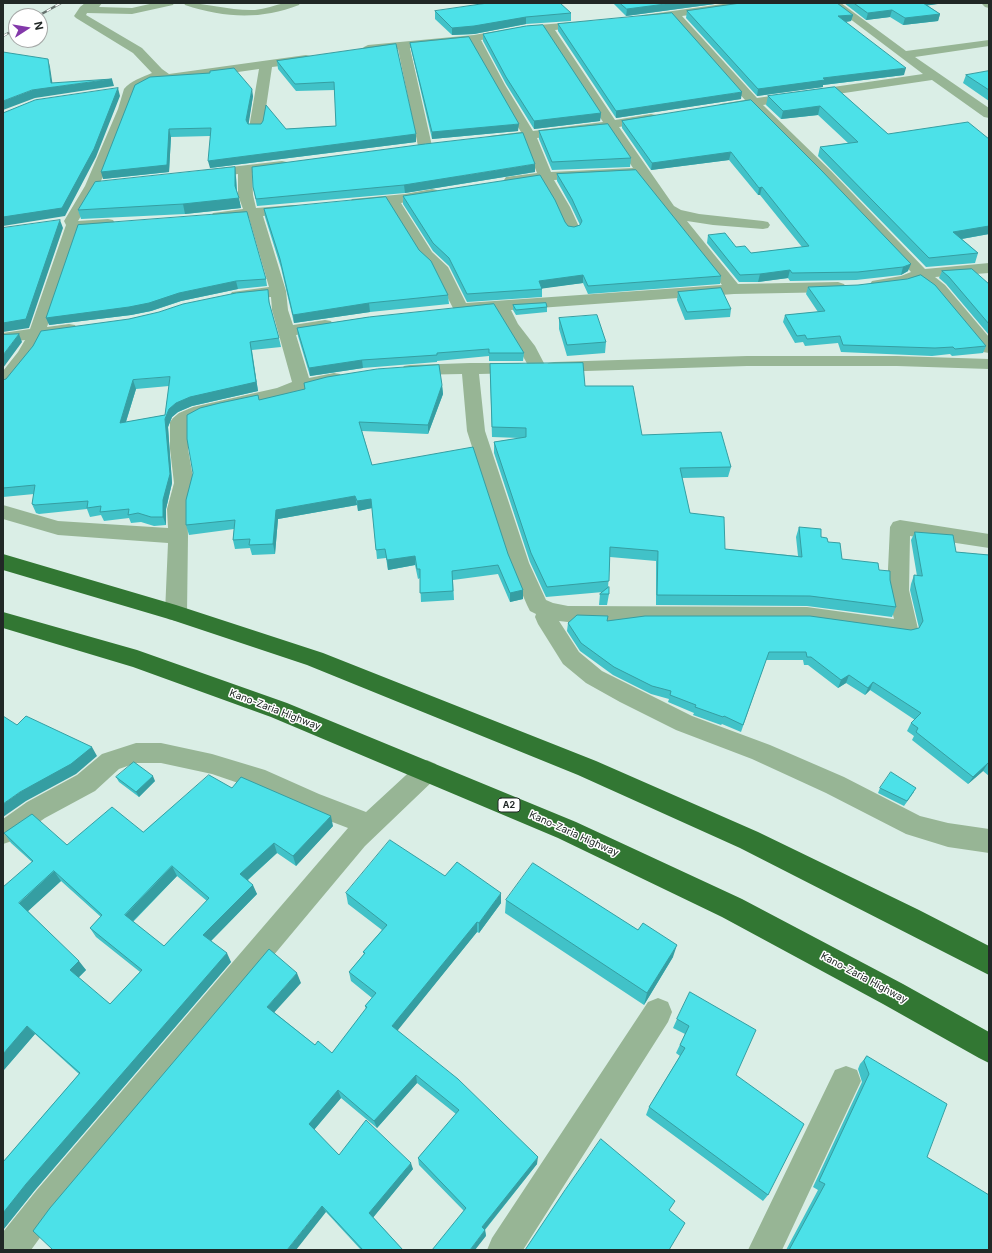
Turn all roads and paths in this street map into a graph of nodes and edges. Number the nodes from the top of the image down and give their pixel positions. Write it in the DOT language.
graph roads {
  1 [pos="92,3"];
  2 [pos="97,3"];
  3 [pos="169,3"];
  4 [pos="189,3"];
  5 [pos="295,3"];
  6 [pos="754,3"];
  7 [pos="834,3"];
  8 [pos="986,3"];
  9 [pos="989,4"];
  10 [pos="675,15"];
  11 [pos="630,20"];
  12 [pos="600,23"];
  13 [pos="547,27"];
  14 [pos="474,38"];
  15 [pos="989,43"];
  16 [pos="403,45"];
  17 [pos="359,51"];
  18 [pos="904,55"];
  19 [pos="321,57"];
  20 [pos="266,65"];
  21 [pos="161,74"];
  22 [pos="933,76"];
  23 [pos="130,89"];
  24 [pos="116,91"];
  25 [pos="754,103"];
  26 [pos="708,109"];
  27 [pos="989,114"];
  28 [pos="663,116"];
  29 [pos="612,125"];
  30 [pos="256,128"];
  31 [pos="529,135"];
  32 [pos="484,140"];
  33 [pos="440,145"];
  34 [pos="425,146"];
  35 [pos="409,148"];
  36 [pos="292,164"];
  37 [pos="245,170"];
  38 [pos="644,172"];
  39 [pos="191,176"];
  40 [pos="545,176"];
  41 [pos="499,182"];
  42 [pos="107,184"];
  43 [pos="92,186"];
  44 [pos="449,190"];
  45 [pos="392,200"];
  46 [pos="344,204"];
  47 [pos="306,208"];
  48 [pos="670,210"];
  49 [pos="252,214"];
  50 [pos="207,217"];
  51 [pos="66,223"];
  52 [pos="123,223"];
  53 [pos="763,225"];
  54 [pos="573,229"];
  55 [pos="989,268"];
  56 [pos="921,274"];
  57 [pos="734,289"];
  58 [pos="278,291"];
  59 [pos="224,298"];
  60 [pos="501,305"];
  61 [pos="340,323"];
  62 [pos="83,327"];
  63 [pos="287,331"];
  64 [pos="37,333"];
  65 [pos="3,338"];
  66 [pos="989,348"];
  67 [pos="989,364"];
  68 [pos="537,367"];
  69 [pos="470,368"];
  70 [pos="391,371"];
  71 [pos="350,376"];
  72 [pos="3,383"];
  73 [pos="302,385"];
  74 [pos="3,512"];
  75 [pos="178,536"];
  76 [pos="989,540"];
  77 [pos="3,562"];
  78 [pos="548,611"];
  79 [pos="176,613"];
  80 [pos="3,620"];
  81 [pos="427,771"];
  82 [pos="369,825"];
  83 [pos="3,833"];
  84 [pos="989,841"];
  85 [pos="989,961"];
  86 [pos="658,1012"];
  87 [pos="989,1048"];
  88 [pos="846,1081"];
  89 [pos="10,1250"];
  90 [pos="504,1250"];
  91 [pos="765,1250"];
  1 -- 21 [label="street"];
  2 -- 3 [label="street"];
  4 -- 5 [label="street"];
  6 -- 10 [label="street"];
  7 -- 18 [label="street"];
  8 -- 9 [label="street"];
  10 -- 11 [label="street"];
  10 -- 25 [label="street"];
  12 -- 13 [label="street"];
  13 -- 14 [label="street"];
  13 -- 29 [label="street"];
  14 -- 16 [label="street"];
  14 -- 31 [label="street"];
  15 -- 18 [label="street"];
  16 -- 17 [label="street"];
  16 -- 34 [label="street"];
  18 -- 22 [label="street"];
  19 -- 20 [label="street"];
  20 -- 21 [label="street"];
  20 -- 30 [label="street"];
  21 -- 23 [label="street"];
  22 -- 25 [label="street"];
  22 -- 27 [label="street"];
  23 -- 24 [label="street"];
  23 -- 43 [label="street"];
  25 -- 26 [label="street"];
  25 -- 56 [label="street"];
  28 -- 29 [label="street"];
  29 -- 31 [label="street"];
  29 -- 38 [label="street"];
  31 -- 32 [label="street"];
  31 -- 40 [label="street"];
  33 -- 34 [label="street"];
  34 -- 35 [label="street"];
  36 -- 37 [label="street"];
  37 -- 39 [label="street"];
  37 -- 49 [label="street"];
  38 -- 40 [label="street"];
  38 -- 48 [label="street"];
  40 -- 41 [label="street"];
  40 -- 54 [label="street"];
  42 -- 43 [label="street"];
  43 -- 51 [label="street"];
  44 -- 45 [label="street"];
  45 -- 46 [label="street"];
  45 -- 60 [label="street"];
  47 -- 49 [label="street"];
  48 -- 53 [label="street"];
  48 -- 57 [label="street"];
  49 -- 50 [label="street"];
  49 -- 58 [label="street"];
  51 -- 52 [label="street"];
  51 -- 64 [label="street"];
  55 -- 56 [label="street"];
  56 -- 57 [label="street"];
  56 -- 66 [label="street"];
  57 -- 60 [label="street"];
  58 -- 59 [label="street"];
  58 -- 63 [label="street"];
  60 -- 68 [label="street"];
  61 -- 63 [label="street"];
  62 -- 64 [label="street"];
  63 -- 73 [label="street"];
  64 -- 65 [label="street"];
  64 -- 72 [label="street"];
  67 -- 68 [label="street"];
  68 -- 69 [label="street"];
  69 -- 70 [label="street"];
  69 -- 78 [label="street"];
  71 -- 73 [label="street"];
  73 -- 75 [label="street"];
  74 -- 75 [label="street"];
  75 -- 79 [label="street"];
  76 -- 78 [label="street"];
  77 -- 79 [label="highway"];
  78 -- 84 [label="street"];
  79 -- 85 [label="highway"];
  80 -- 81 [label="highway, Kano-Zaria Highway / A2"];
  81 -- 82 [label="street"];
  81 -- 87 [label="highway, Kano-Zaria Highway / A2"];
  82 -- 83 [label="street"];
  82 -- 89 [label="street"];
  86 -- 90 [label="street"];
  88 -- 91 [label="street"];
}
